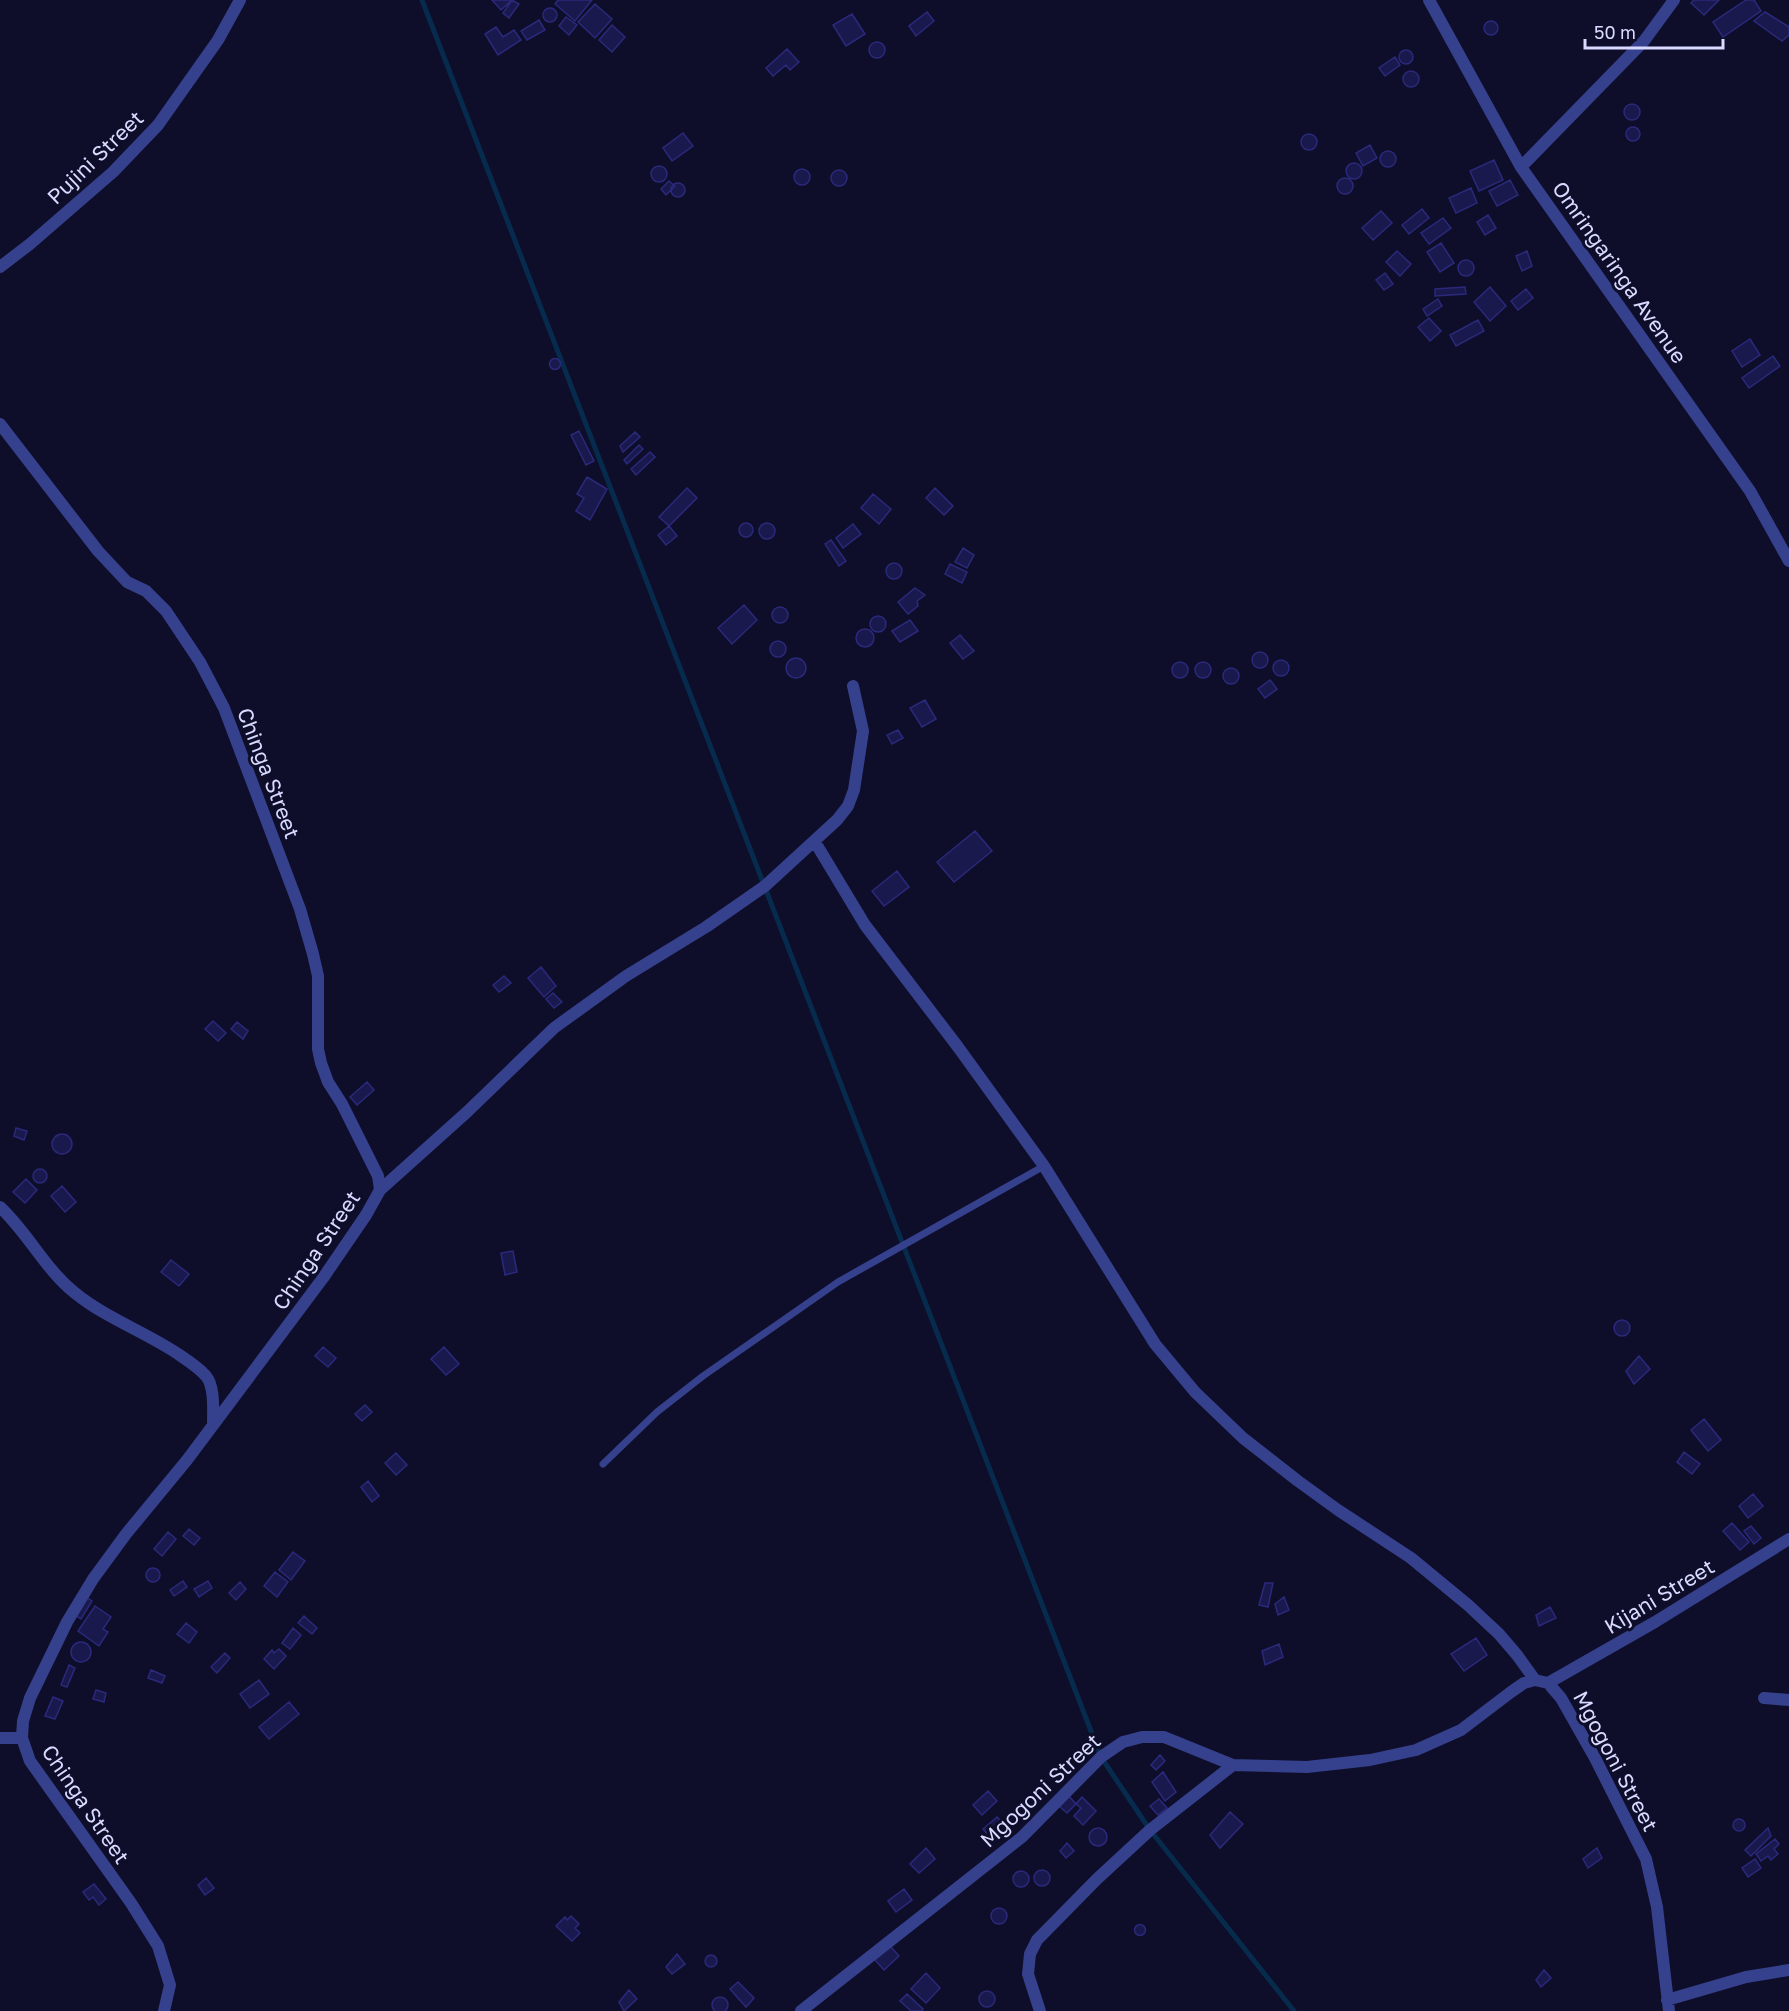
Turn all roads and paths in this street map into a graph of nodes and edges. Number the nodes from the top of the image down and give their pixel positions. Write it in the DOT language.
graph roads {
  1 [pos="240,0"];
  2 [pos="1429,0"];
  3 [pos="1674,0"];
  4 [pos="1521,167"];
  5 [pos="0,267"];
  6 [pos="0,424"];
  7 [pos="1789,561"];
  8 [pos="853,686"];
  9 [pos="815,842"];
  10 [pos="1044,1166"];
  11 [pos="380,1190"];
  12 [pos="0,1207"];
  13 [pos="213,1425"];
  14 [pos="603,1464"];
  15 [pos="1789,1539"];
  16 [pos="1535,1680"];
  17 [pos="1548,1683"];
  18 [pos="1764,1698"];
  19 [pos="1789,1700"];
  20 [pos="0,1738"];
  21 [pos="22,1738"];
  22 [pos="1233,1765"];
  23 [pos="1789,1970"];
  24 [pos="1668,2005"];
  25 [pos="164,2011"];
  26 [pos="801,2011"];
  27 [pos="1040,2011"];
  1 -- 5 [label="street, Pujini Street"];
  2 -- 4 [label="street, Omringaringa Avenue"];
  3 -- 4 [label="street"];
  4 -- 7 [label="street, Omringaringa Avenue"];
  6 -- 11 [label="street, Chinga Street"];
  8 -- 9 [label="street"];
  9 -- 10 [label="street"];
  9 -- 11 [label="street"];
  10 -- 14 [label="lane"];
  10 -- 16 [label="street"];
  11 -- 13 [label="street, Chinga Street"];
  12 -- 13 [label="street"];
  13 -- 21 [label="street, Chinga Street"];
  15 -- 17 [label="street, Kijani Street"];
  16 -- 17 [label="street, Mgogoni Street"];
  16 -- 22 [label="street, Mgogoni Street"];
  17 -- 24 [label="street, Mgogoni Street"];
  18 -- 19 [label="street"];
  20 -- 21 [label="street"];
  21 -- 25 [label="street, Chinga Street"];
  22 -- 26 [label="street, Mgogoni Street"];
  22 -- 27 [label="street"];
  23 -- 24 [label="street"];
}
